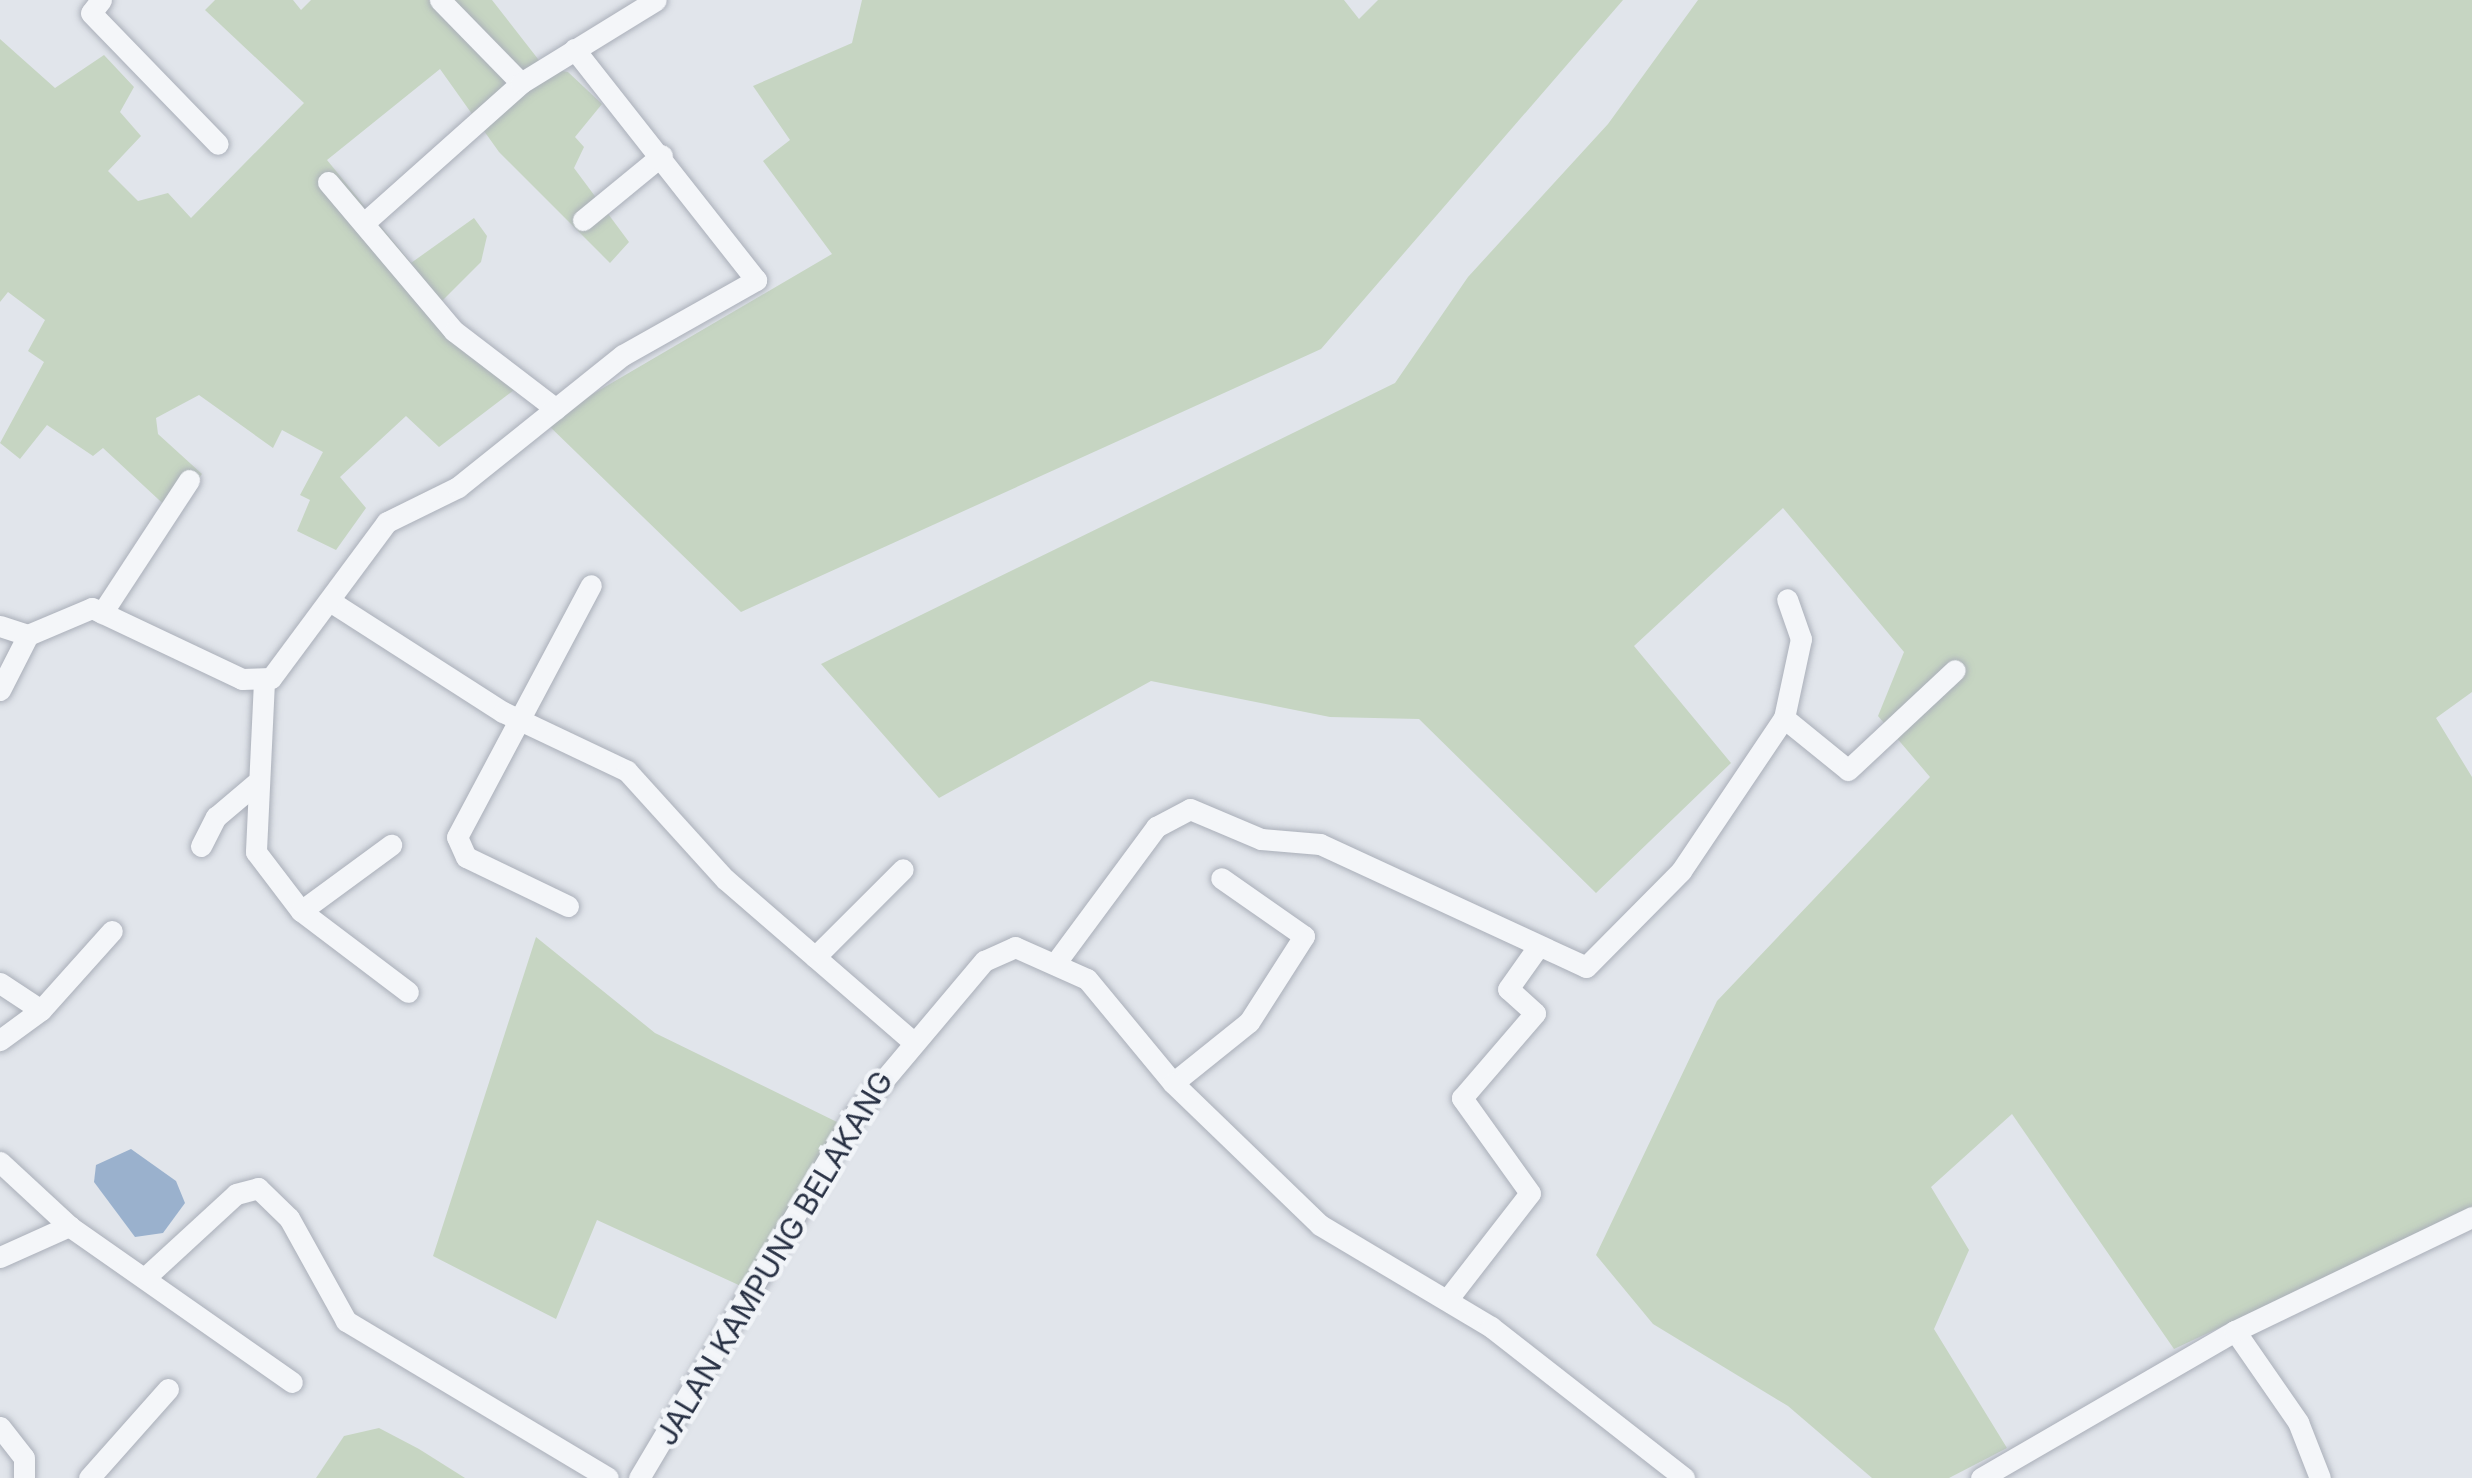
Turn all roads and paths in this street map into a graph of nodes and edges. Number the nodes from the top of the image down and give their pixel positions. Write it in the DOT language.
graph roads {
  1 [pos="101,0"];
  2 [pos="440,0"];
  3 [pos="656,0"];
  4 [pos="574,49"];
  5 [pos="521,83"];
  6 [pos="218,144"];
  7 [pos="662,155"];
  8 [pos="328,182"];
  9 [pos="583,220"];
  10 [pos="364,223"];
  11 [pos="550,414"];
  12 [pos="189,480"];
  13 [pos="591,585"];
  14 [pos="1787,599"];
  15 [pos="333,604"];
  16 [pos="102,613"];
  17 [pos="0,626"];
  18 [pos="28,634"];
  19 [pos="1955,670"];
  20 [pos="264,681"];
  21 [pos="0,690"];
  22 [pos="1784,718"];
  23 [pos="518,719"];
  24 [pos="255,784"];
  25 [pos="391,844"];
  26 [pos="201,847"];
  27 [pos="903,868"];
  28 [pos="1221,878"];
  29 [pos="568,906"];
  30 [pos="301,911"];
  31 [pos="112,932"];
  32 [pos="1535,951"];
  33 [pos="815,957"];
  34 [pos="1057,961"];
  35 [pos="0,983"];
  36 [pos="407,992"];
  37 [pos="41,1010"];
  38 [pos="910,1039"];
  39 [pos="0,1040"];
  40 [pos="1173,1084"];
  41 [pos="0,1162"];
  42 [pos="2472,1216"];
  43 [pos="69,1226"];
  44 [pos="0,1257"];
  45 [pos="149,1274"];
  46 [pos="1447,1300"];
  47 [pos="2236,1331"];
  48 [pos="292,1382"];
  49 [pos="168,1389"];
  50 [pos="0,1427"];
  51 [pos="24,1478"];
  52 [pos="89,1478"];
  53 [pos="608,1478"];
  54 [pos="639,1478"];
  55 [pos="1684,1478"];
  56 [pos="1981,1478"];
  57 [pos="2320,1478"];
  1 -- 6 [label="street"];
  2 -- 5 [label="street"];
  3 -- 4 [label="street"];
  4 -- 5 [label="street"];
  4 -- 7 [label="street"];
  5 -- 10 [label="street"];
  7 -- 9 [label="street"];
  7 -- 11 [label="street"];
  8 -- 10 [label="street"];
  10 -- 11 [label="street"];
  11 -- 15 [label="street"];
  12 -- 16 [label="street"];
  13 -- 23 [label="street"];
  14 -- 22 [label="street"];
  15 -- 20 [label="street"];
  15 -- 23 [label="street, JALAN KAMPUNG BELAKANG"];
  16 -- 18 [label="street"];
  16 -- 20 [label="street"];
  17 -- 18 [label="street"];
  18 -- 21 [label="street"];
  19 -- 22 [label="street"];
  20 -- 24 [label="street"];
  22 -- 32 [label="street"];
  23 -- 29 [label="street"];
  23 -- 33 [label="street, JALAN KAMPUNG BELAKANG"];
  24 -- 26 [label="street"];
  24 -- 30 [label="street"];
  25 -- 30 [label="street"];
  27 -- 33 [label="street"];
  28 -- 40 [label="street"];
  30 -- 36 [label="street"];
  31 -- 37 [label="street"];
  32 -- 34 [label="street"];
  32 -- 46 [label="street"];
  33 -- 38 [label="street, JALAN KAMPUNG BELAKANG"];
  34 -- 38 [label="street, JALAN KAMPUNG BELAKANG"];
  34 -- 40 [label="street"];
  35 -- 37 [label="street"];
  37 -- 39 [label="street"];
  38 -- 54 [label="street, JALAN KAMPUNG BELAKANG"];
  40 -- 46 [label="street"];
  41 -- 43 [label="street"];
  42 -- 47 [label="street"];
  43 -- 44 [label="street"];
  43 -- 45 [label="street"];
  45 -- 48 [label="street"];
  45 -- 53 [label="street"];
  46 -- 55 [label="street"];
  47 -- 56 [label="street"];
  47 -- 57 [label="street"];
  49 -- 52 [label="street"];
  50 -- 51 [label="street"];
}
